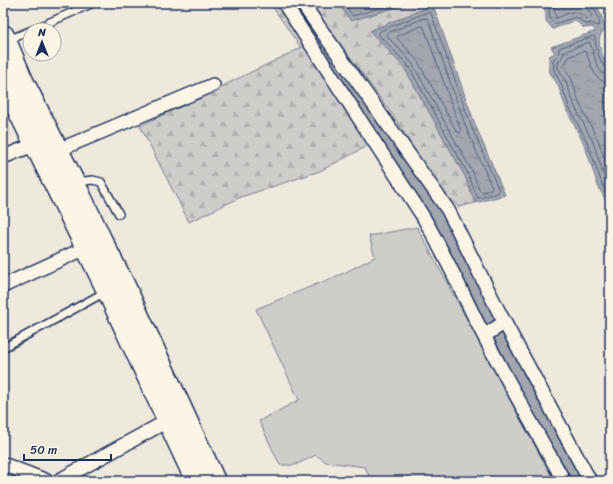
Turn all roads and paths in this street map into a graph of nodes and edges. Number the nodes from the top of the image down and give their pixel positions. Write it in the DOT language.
graph roads {
  1 [pos="284,3"];
  2 [pos="302,3"];
  3 [pos="91,4"];
  4 [pos="49,22"];
  5 [pos="22,33"];
  6 [pos="4,39"];
  7 [pos="213,84"];
  8 [pos="5,85"];
  9 [pos="36,144"];
  10 [pos="56,151"];
  11 [pos="3,157"];
  12 [pos="73,182"];
  13 [pos="119,214"];
  14 [pos="94,244"];
  15 [pos="3,286"];
  16 [pos="108,290"];
  17 [pos="505,322"];
  18 [pos="484,336"];
  19 [pos="3,348"];
  20 [pos="170,420"];
  21 [pos="3,464"];
  22 [pos="47,481"];
  23 [pos="58,481"];
  24 [pos="197,481"];
  25 [pos="214,481"];
  26 [pos="564,481"];
  27 [pos="590,481"];
  1 -- 18 [label="street"];
  2 -- 17 [label="street"];
  3 -- 4 [label="lane"];
  5 -- 6 [label="lane"];
  6 -- 10 [label="highway"];
  7 -- 10 [label="street"];
  8 -- 9 [label="highway"];
  9 -- 11 [label="street"];
  9 -- 14 [label="highway"];
  10 -- 12 [label="highway"];
  12 -- 13 [label="lane"];
  12 -- 14 [label="highway"];
  14 -- 15 [label="street"];
  14 -- 16 [label="highway"];
  14 -- 25 [label="highway"];
  16 -- 19 [label="lane"];
  16 -- 20 [label="highway"];
  17 -- 18 [label="street"];
  17 -- 27 [label="street"];
  18 -- 26 [label="street"];
  20 -- 23 [label="street"];
  20 -- 24 [label="highway"];
  21 -- 22 [label="street"];
}
